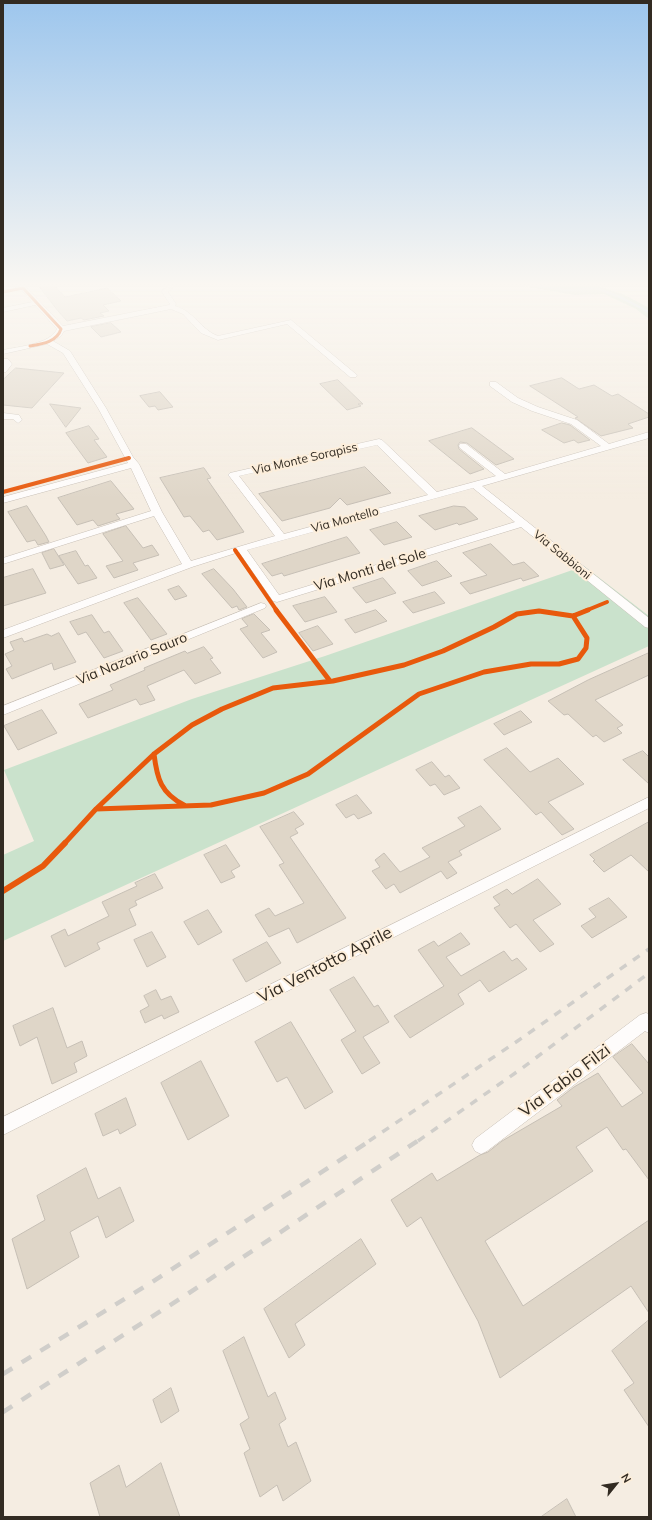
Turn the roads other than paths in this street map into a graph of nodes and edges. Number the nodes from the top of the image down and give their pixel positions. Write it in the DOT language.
graph roads {
  1 [pos="70,357"];
  2 [pos="331,357"];
  3 [pos="353,375"];
  4 [pos="492,384"];
  5 [pos="3,416"];
  6 [pos="18,420"];
  7 [pos="649,435"];
  8 [pos="463,446"];
  9 [pos="607,446"];
  10 [pos="134,464"];
  11 [pos="502,476"];
  12 [pos="475,485"];
  13 [pos="435,496"];
  14 [pos="3,500"];
  15 [pos="157,512"];
  16 [pos="522,523"];
  17 [pos="282,538"];
  18 [pos="241,548"];
  19 [pos="3,561"];
  20 [pos="188,565"];
  21 [pos="261,606"];
  22 [pos="649,624"];
  23 [pos="3,634"];
  24 [pos="3,711"];
  25 [pos="647,803"];
  26 [pos="649,1024"];
  27 [pos="3,1126"];
  28 [pos="480,1145"];
  1 -- 10 [label="street"];
  2 -- 3 [label="street"];
  4 -- 9 [label="street"];
  5 -- 6 [label="street"];
  7 -- 9 [label="street, Via Montello"];
  8 -- 11 [label="street"];
  9 -- 11 [label="street, Via Montello"];
  10 -- 14 [label="street"];
  10 -- 15 [label="street"];
  11 -- 12 [label="street, Via Montello"];
  12 -- 13 [label="street, Via Montello"];
  12 -- 16 [label="street, Via Sabbioni"];
  13 -- 17 [label="street, Via Montello"];
  13 -- 17 [label="street, Via Monte Sorapiss"];
  15 -- 19 [label="street"];
  15 -- 20 [label="street"];
  16 -- 18 [label="street, Via Monti del Sole"];
  16 -- 22 [label="street, Via Sabbioni"];
  17 -- 18 [label="street, Via Montello"];
  18 -- 20 [label="street, Via Montello"];
  20 -- 23 [label="street, Via Montello"];
  21 -- 24 [label="street, Via Nazario Sauro"];
  25 -- 27 [label="street, Via Ventotto Aprile"];
  26 -- 28 [label="street, Via Fabio Filzi"];
}
